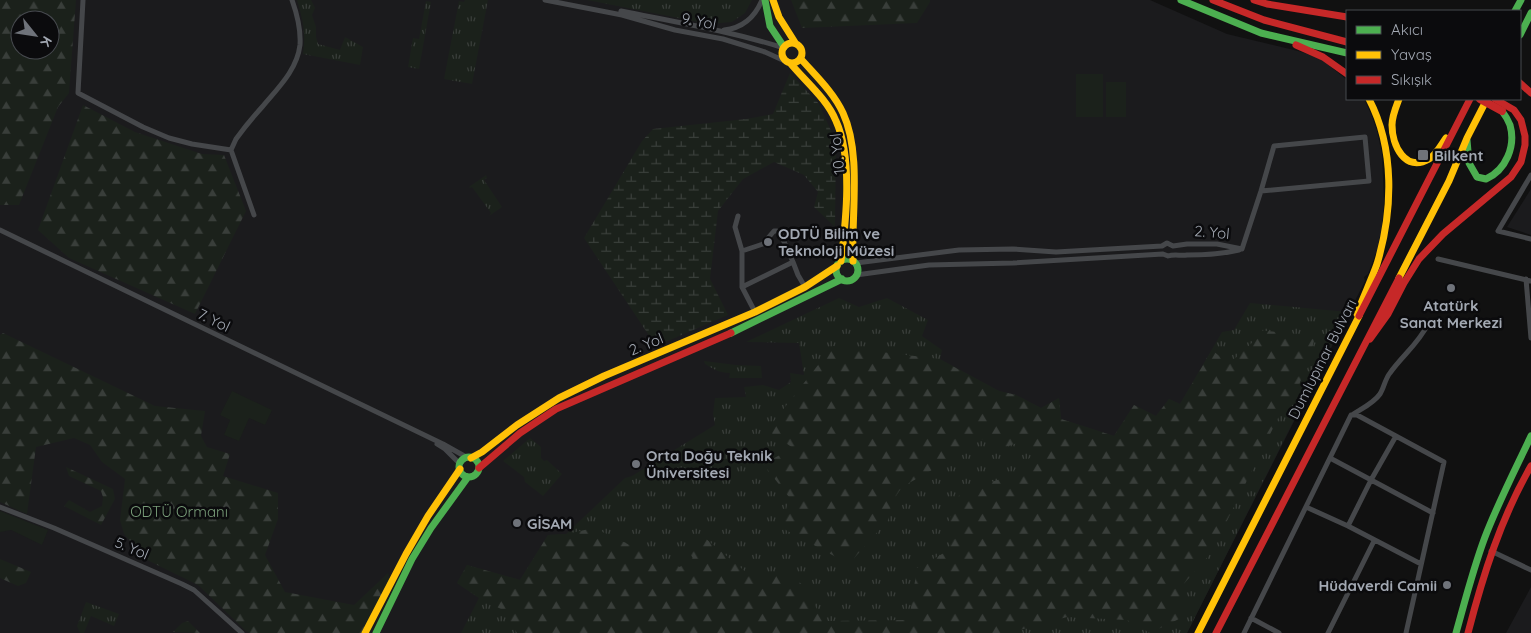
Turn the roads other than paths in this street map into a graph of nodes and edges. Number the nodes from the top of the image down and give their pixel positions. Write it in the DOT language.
graph roads {
  1 [pos="83,0"];
  2 [pos="292,0"];
  3 [pos="545,0"];
  4 [pos="560,0"];
  5 [pos="764,0"];
  6 [pos="773,0"];
  7 [pos="1182,0"];
  8 [pos="1213,0"];
  9 [pos="1254,0"];
  10 [pos="1531,13"];
  11 [pos="1346,17"];
  12 [pos="718,31"];
  13 [pos="1261,33"];
  14 [pos="1521,33"];
  15 [pos="1346,42"];
  16 [pos="796,44"];
  17 [pos="784,47"];
  18 [pos="1346,52"];
  19 [pos="801,59"];
  20 [pos="789,63"];
  21 [pos="1346,73"];
  22 [pos="1370,100"];
  23 [pos="1399,100"];
  24 [pos="1470,100"];
  25 [pos="1483,100"];
  26 [pos="1486,100"];
  27 [pos="1497,100"];
  28 [pos="1504,107"];
  29 [pos="1462,116"];
  30 [pos="1467,138"];
  31 [pos="231,150"];
  32 [pos="1531,176"];
  33 [pos="1261,191"];
  34 [pos="254,215"];
  35 [pos="738,216"];
  36 [pos="0,230"];
  37 [pos="1531,239"];
  38 [pos="1162,246"];
  39 [pos="1173,246"];
  40 [pos="1242,249"];
  41 [pos="1013,250"];
  42 [pos="1024,250"];
  43 [pos="742,251"];
  44 [pos="1163,254"];
  45 [pos="1172,255"];
  46 [pos="1438,259"];
  47 [pos="793,262"];
  48 [pos="854,262"];
  49 [pos="1013,262"];
  50 [pos="1024,262"];
  51 [pos="839,264"];
  52 [pos="856,275"];
  53 [pos="842,279"];
  54 [pos="1528,280"];
  55 [pos="805,287"];
  56 [pos="742,288"];
  57 [pos="755,312"];
  58 [pos="1428,324"];
  59 [pos="1351,332"];
  60 [pos="1531,338"];
  61 [pos="1359,355"];
  62 [pos="604,376"];
  63 [pos="610,385"];
  64 [pos="1352,415"];
  65 [pos="417,432"];
  66 [pos="1396,436"];
  67 [pos="1531,436"];
  68 [pos="469,458"];
  69 [pos="1330,458"];
  70 [pos="460,466"];
  71 [pos="1531,466"];
  72 [pos="479,468"];
  73 [pos="468,477"];
  74 [pos="1371,480"];
  75 [pos="0,507"];
  76 [pos="1306,507"];
  77 [pos="1433,513"];
  78 [pos="1348,526"];
  79 [pos="1374,541"];
  80 [pos="1491,551"];
  81 [pos="1421,564"];
  82 [pos="1531,570"];
  83 [pos="1251,618"];
  84 [pos="242,633"];
  85 [pos="365,633"];
  86 [pos="376,633"];
  87 [pos="1198,633"];
  88 [pos="1216,633"];
  89 [pos="1244,633"];
  90 [pos="1279,633"];
  91 [pos="1328,633"];
  92 [pos="1406,633"];
  93 [pos="1456,633"];
  94 [pos="1468,633"];
  1 -- 31 [label="street"];
  2 -- 31 [label="street"];
  3 -- 20 [label="street, 9. Yol"];
  4 -- 12 [label="street, 9. Yol"];
  5 -- 12 [label="street, 9. Yol"];
  5 -- 17 [label="main road"];
  6 -- 16 [label="main road, 10. Yol"];
  7 -- 13 [label="main road"];
  8 -- 15 [label="main road"];
  9 -- 11 [label="main road"];
  10 -- 14 [label="main road"];
  12 -- 17 [label="street, 9. Yol"];
  13 -- 18 [label="main road"];
  13 -- 21 [label="main road"];
  16 -- 17 [label="main road"];
  16 -- 19 [label="main road, 10. Yol"];
  17 -- 20 [label="main road"];
  19 -- 20 [label="main road"];
  19 -- 48 [label="main road, 10. Yol"];
  20 -- 51 [label="main road, 10. Yol"];
  22 -- 59 [label="main road"];
  23 -- 29 [label="main road"];
  24 -- 29 [label="main road, Dumlupınar Bulvarı"];
  25 -- 28 [label="main road, bridge"];
  26 -- 30 [label="main road, Dumlupınar Bulvarı"];
  27 -- 28 [label="main road"];
  28 -- 30 [label="main road"];
  28 -- 61 [label="main road"];
  29 -- 59 [label="main road, Dumlupınar Bulvarı"];
  30 -- 61 [label="main road, Dumlupınar Bulvarı"];
  31 -- 34 [label="street"];
  32 -- 37 [label="street"];
  33 -- 33 [label="street"];
  33 -- 40 [label="street"];
  35 -- 43 [label="street"];
  36 -- 65 [label="street, 7. Yol"];
  38 -- 39 [label="street, 2. Yol"];
  38 -- 42 [label="street, 2. Yol"];
  38 -- 44 [label="street"];
  39 -- 40 [label="street, 2. Yol"];
  39 -- 45 [label="street"];
  40 -- 45 [label="street, 2. Yol"];
  41 -- 42 [label="street, 2. Yol"];
  41 -- 48 [label="street, 2. Yol"];
  41 -- 49 [label="street"];
  42 -- 50 [label="street"];
  43 -- 47 [label="street"];
  43 -- 56 [label="street"];
  44 -- 45 [label="street, 2. Yol"];
  44 -- 50 [label="street, 2. Yol"];
  46 -- 54 [label="street"];
  47 -- 55 [label="street"];
  47 -- 56 [label="street"];
  48 -- 51 [label="main road, 2. Yol"];
  48 -- 52 [label="main road"];
  49 -- 50 [label="street, 2. Yol"];
  49 -- 52 [label="street, 2. Yol"];
  51 -- 53 [label="main road"];
  51 -- 55 [label="main road, 2. Yol"];
  52 -- 53 [label="main road, 2. Yol"];
  53 -- 63 [label="main road, 2. Yol"];
  54 -- 60 [label="street"];
  55 -- 57 [label="main road, 2. Yol"];
  56 -- 57 [label="street"];
  57 -- 62 [label="main road, 2. Yol"];
  58 -- 64 [label="street"];
  59 -- 87 [label="main road, Dumlupınar Bulvarı"];
  61 -- 88 [label="main road, Dumlupınar Bulvarı"];
  62 -- 63 [label="main road"];
  62 -- 68 [label="main road, 2. Yol"];
  63 -- 72 [label="main road, 2. Yol"];
  64 -- 66 [label="street"];
  64 -- 69 [label="street"];
  65 -- 68 [label="street, 7. Yol"];
  65 -- 70 [label="street, 7. Yol"];
  66 -- 74 [label="street"];
  66 -- 77 [label="street"];
  67 -- 93 [label="main road"];
  68 -- 70 [label="main road, 2. Yol"];
  68 -- 72 [label="main road"];
  69 -- 74 [label="street"];
  69 -- 76 [label="street"];
  70 -- 73 [label="main road"];
  70 -- 85 [label="main road, 2. Yol"];
  71 -- 80 [label="main road"];
  72 -- 73 [label="main road, 2. Yol"];
  73 -- 86 [label="main road, 2. Yol"];
  74 -- 77 [label="street"];
  74 -- 78 [label="street"];
  75 -- 84 [label="street, 5. Yol"];
  76 -- 78 [label="street"];
  76 -- 83 [label="street"];
  77 -- 81 [label="street"];
  78 -- 79 [label="street"];
  79 -- 81 [label="street"];
  79 -- 91 [label="street"];
  80 -- 82 [label="street"];
  80 -- 94 [label="main road"];
  81 -- 92 [label="street"];
  83 -- 89 [label="street"];
  83 -- 90 [label="street"];
}
